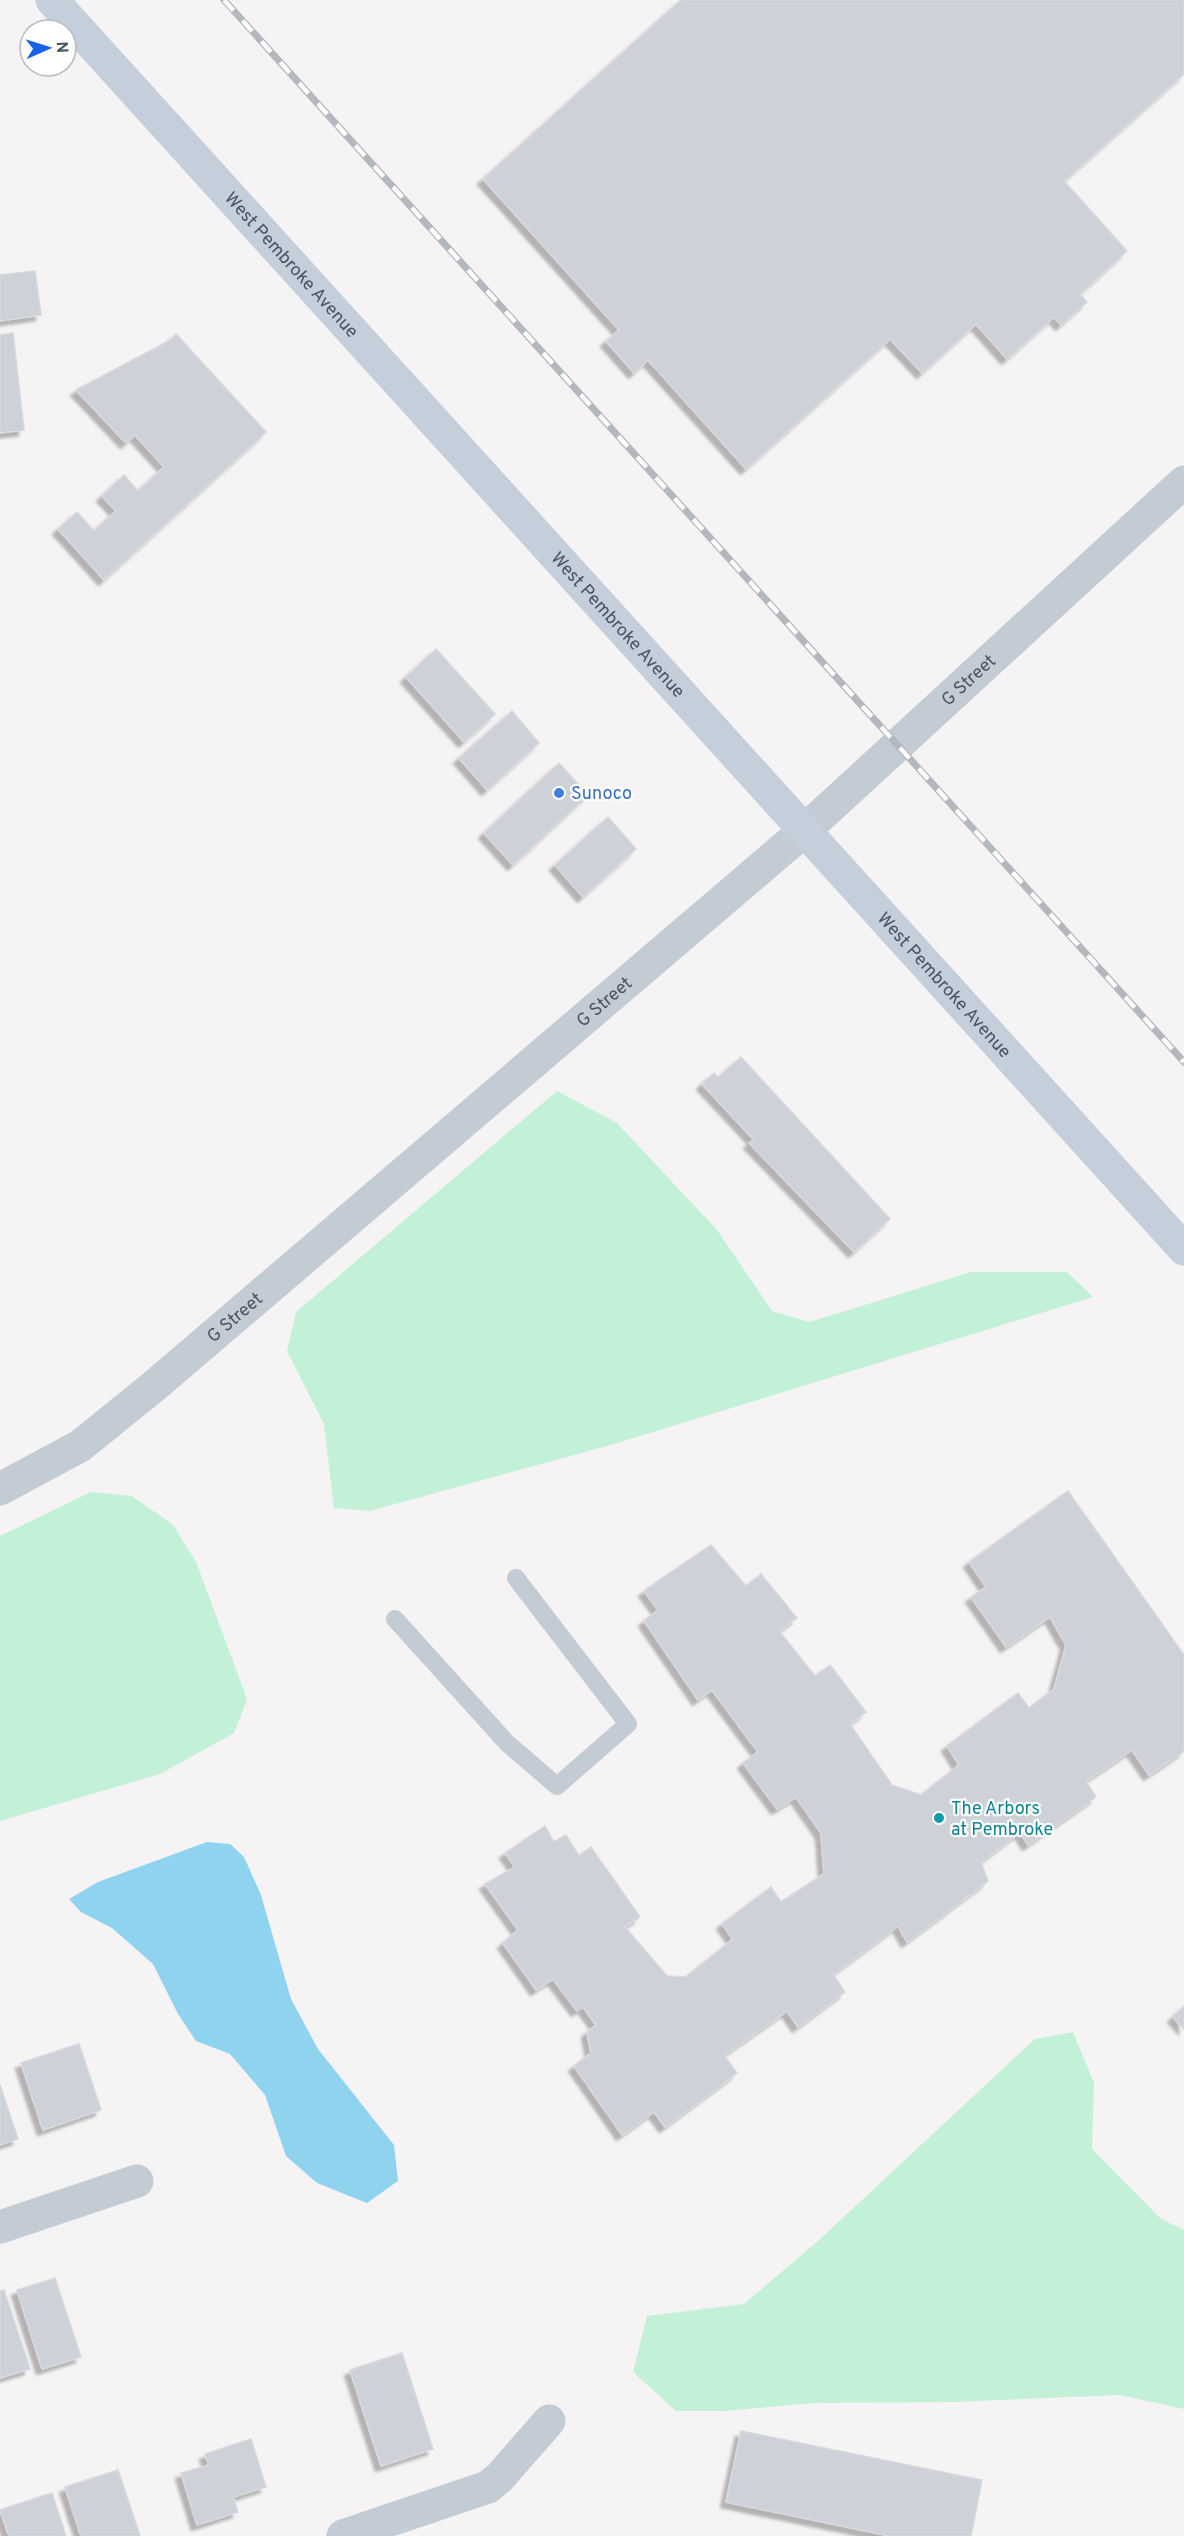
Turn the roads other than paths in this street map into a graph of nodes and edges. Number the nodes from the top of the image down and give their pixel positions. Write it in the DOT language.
graph roads {
  1 [pos="52,0"];
  2 [pos="1184,482"];
  3 [pos="804,831"];
  4 [pos="1184,1249"];
  5 [pos="0,1489"];
  6 [pos="516,1578"];
  7 [pos="395,1619"];
  8 [pos="137,2181"];
  9 [pos="0,2227"];
  10 [pos="549,2421"];
  11 [pos="342,2536"];
  1 -- 3 [label="main road, West Pembroke Avenue"];
  2 -- 3 [label="street, G Street"];
  3 -- 4 [label="main road, West Pembroke Avenue"];
  3 -- 5 [label="street, G Street"];
  6 -- 7 [label="lane"];
  8 -- 9 [label="street"];
  10 -- 11 [label="street"];
}
